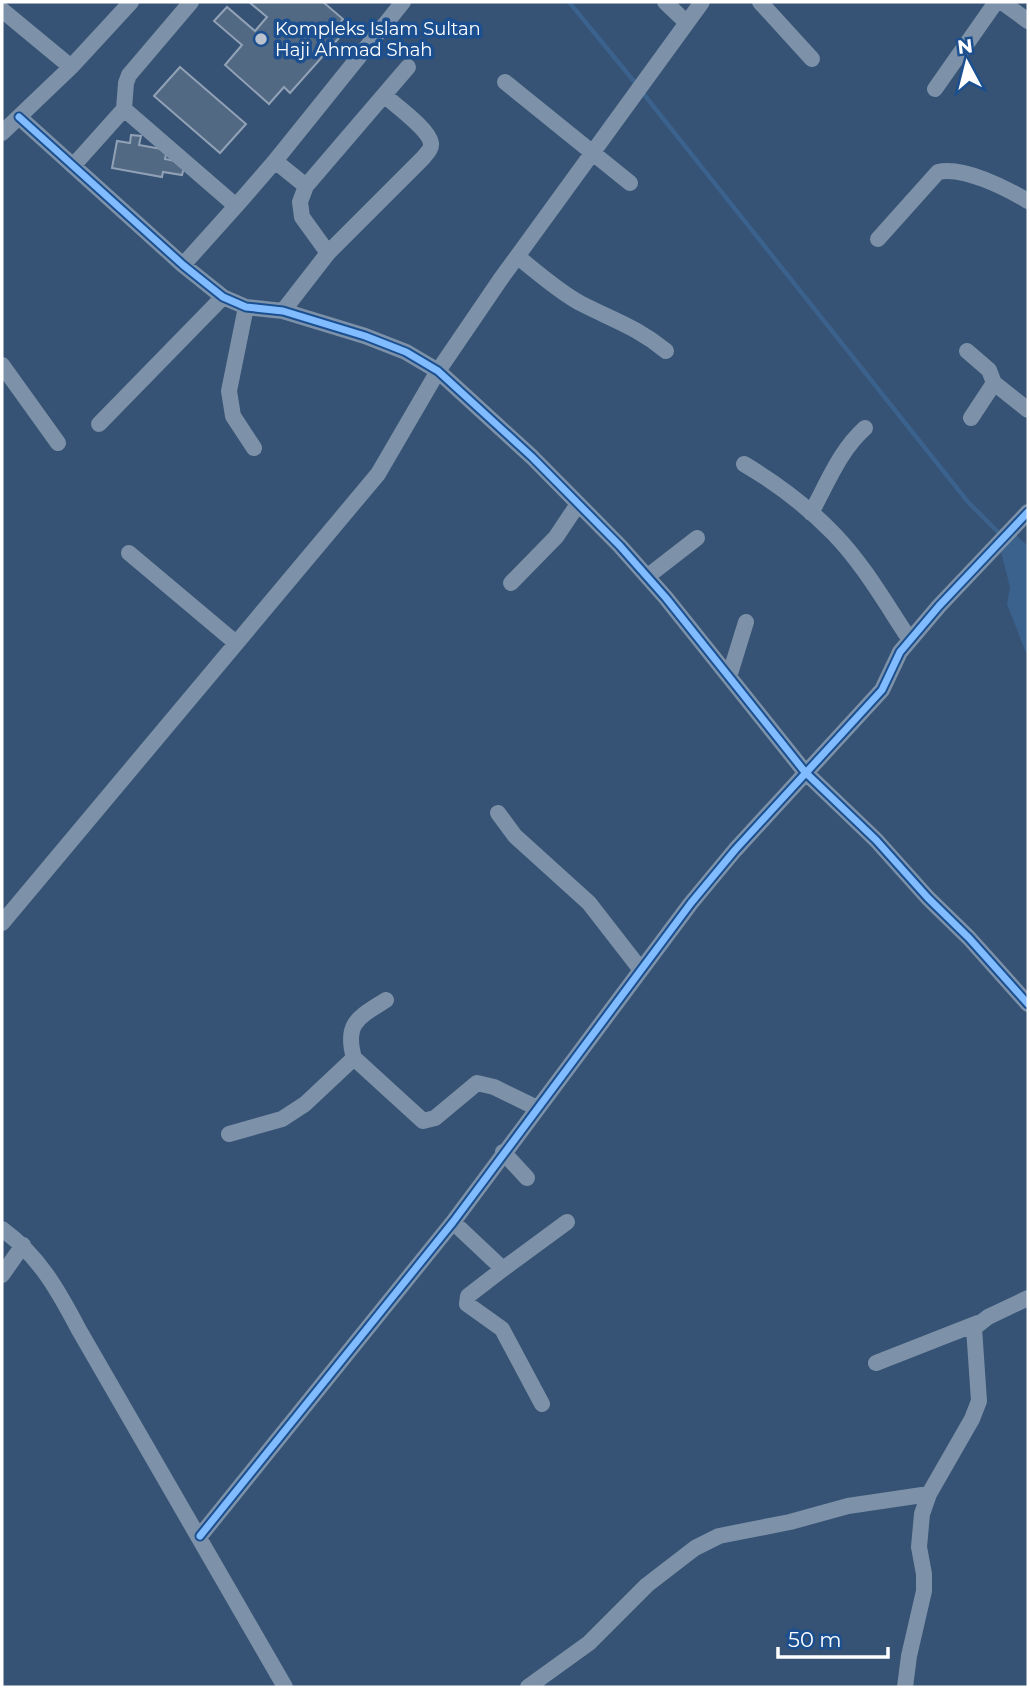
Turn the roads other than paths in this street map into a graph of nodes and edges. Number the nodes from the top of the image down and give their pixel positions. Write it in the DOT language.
graph roads {
  1 [pos="131,2"];
  2 [pos="191,2"];
  3 [pos="403,2"];
  4 [pos="665,2"];
  5 [pos="702,2"];
  6 [pos="760,2"];
  7 [pos="996,2"];
  8 [pos="1002,2"];
  9 [pos="2,10"];
  10 [pos="1028,21"];
  11 [pos="687,23"];
  12 [pos="812,59"];
  13 [pos="71,67"];
  14 [pos="408,67"];
  15 [pos="505,82"];
  16 [pos="935,89"];
  17 [pos="384,95"];
  18 [pos="124,109"];
  19 [pos="19,117"];
  20 [pos="2,133"];
  21 [pos="592,153"];
  22 [pos="275,161"];
  23 [pos="73,166"];
  24 [pos="630,183"];
  25 [pos="306,186"];
  26 [pos="1028,201"];
  27 [pos="236,205"];
  28 [pos="878,239"];
  29 [pos="328,253"];
  30 [pos="519,257"];
  31 [pos="183,265"];
  32 [pos="223,297"];
  33 [pos="246,307"];
  34 [pos="283,311"];
  35 [pos="666,351"];
  36 [pos="967,351"];
  37 [pos="2,365"];
  38 [pos="438,372"];
  39 [pos="994,383"];
  40 [pos="1028,410"];
  41 [pos="971,418"];
  42 [pos="99,424"];
  43 [pos="865,428"];
  44 [pos="58,443"];
  45 [pos="254,448"];
  46 [pos="744,464"];
  47 [pos="578,504"];
  48 [pos="1028,512"];
  49 [pos="811,513"];
  50 [pos="697,538"];
  51 [pos="129,553"];
  52 [pos="648,576"];
  53 [pos="511,583"];
  54 [pos="747,622"];
  55 [pos="910,640"];
  56 [pos="236,643"];
  57 [pos="729,677"];
  58 [pos="805,772"];
  59 [pos="498,813"];
  60 [pos="2,923"];
  61 [pos="641,970"];
  62 [pos="386,1000"];
  63 [pos="1028,1003"];
  64 [pos="354,1058"];
  65 [pos="537,1108"];
  66 [pos="229,1134"];
  67 [pos="503,1152"];
  68 [pos="527,1178"];
  69 [pos="453,1222"];
  70 [pos="567,1222"];
  71 [pos="2,1229"];
  72 [pos="23,1245"];
  73 [pos="503,1269"];
  74 [pos="2,1275"];
  75 [pos="1028,1298"];
  76 [pos="978,1323"];
  77 [pos="876,1363"];
  78 [pos="542,1404"];
  79 [pos="929,1494"];
  80 [pos="200,1536"];
  81 [pos="285,1687"];
  82 [pos="528,1687"];
  83 [pos="905,1687"];
  1 -- 13 [label="street"];
  2 -- 18 [label="street"];
  3 -- 22 [label="street"];
  4 -- 11 [label="street"];
  5 -- 11 [label="street"];
  6 -- 12 [label="street"];
  7 -- 16 [label="street"];
  8 -- 10 [label="street"];
  9 -- 13 [label="street"];
  11 -- 21 [label="street"];
  13 -- 19 [label="street"];
  14 -- 17 [label="street"];
  15 -- 21 [label="street"];
  17 -- 25 [label="street"];
  17 -- 29 [label="street"];
  18 -- 23 [label="street"];
  18 -- 27 [label="street"];
  19 -- 20 [label="street"];
  19 -- 23 [label="street"];
  21 -- 24 [label="street"];
  21 -- 30 [label="street"];
  22 -- 25 [label="street"];
  22 -- 27 [label="street"];
  23 -- 31 [label="street"];
  25 -- 29 [label="street"];
  26 -- 28 [label="street"];
  27 -- 31 [label="street"];
  29 -- 34 [label="street"];
  30 -- 35 [label="street"];
  30 -- 38 [label="street"];
  31 -- 32 [label="street"];
  32 -- 33 [label="street"];
  32 -- 42 [label="street"];
  33 -- 34 [label="street"];
  33 -- 45 [label="street"];
  34 -- 38 [label="street"];
  36 -- 39 [label="street"];
  37 -- 44 [label="street"];
  38 -- 47 [label="street"];
  38 -- 56 [label="street"];
  39 -- 40 [label="street"];
  39 -- 41 [label="street"];
  43 -- 49 [label="street"];
  46 -- 49 [label="street"];
  47 -- 52 [label="street"];
  47 -- 53 [label="street"];
  48 -- 55 [label="street"];
  49 -- 55 [label="street"];
  50 -- 52 [label="street"];
  51 -- 56 [label="street"];
  52 -- 57 [label="street"];
  54 -- 57 [label="street"];
  55 -- 58 [label="street"];
  56 -- 60 [label="street"];
  57 -- 58 [label="street"];
  58 -- 61 [label="street"];
  58 -- 63 [label="street"];
  59 -- 61 [label="street"];
  61 -- 65 [label="street"];
  62 -- 64 [label="street"];
  64 -- 65 [label="street"];
  64 -- 66 [label="street"];
  65 -- 67 [label="street"];
  67 -- 68 [label="street"];
  67 -- 69 [label="street"];
  69 -- 73 [label="street"];
  69 -- 80 [label="street"];
  70 -- 73 [label="street"];
  71 -- 72 [label="street"];
  72 -- 74 [label="street"];
  72 -- 80 [label="street"];
  73 -- 78 [label="street"];
  75 -- 76 [label="street"];
  76 -- 77 [label="street"];
  76 -- 79 [label="street"];
  79 -- 82 [label="street"];
  79 -- 83 [label="street"];
  80 -- 81 [label="street"];
}
